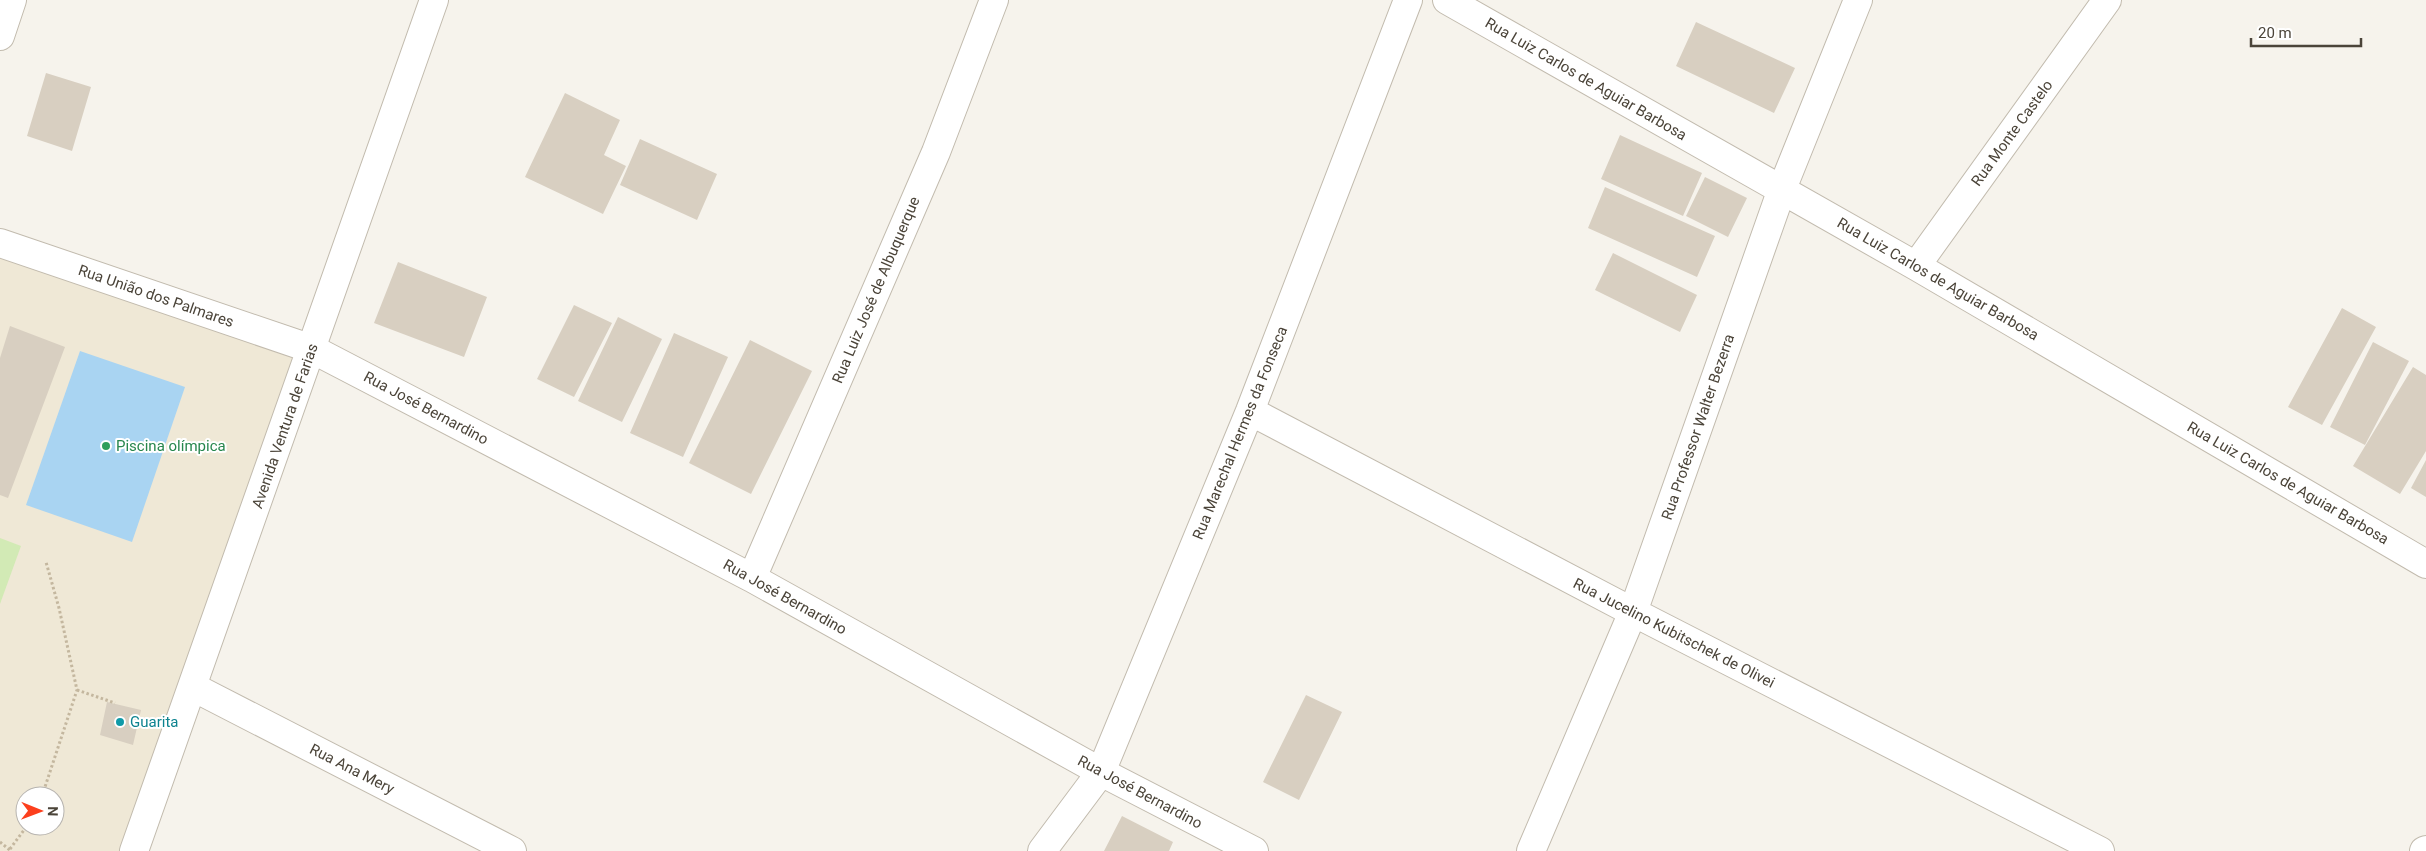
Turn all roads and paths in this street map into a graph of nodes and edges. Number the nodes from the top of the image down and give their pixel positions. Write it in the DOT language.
graph roads {
  1 [pos="12,0"];
  2 [pos="434,0"];
  3 [pos="994,0"];
  4 [pos="1408,0"];
  5 [pos="1447,0"];
  6 [pos="1858,0"];
  7 [pos="2107,0"];
  8 [pos="0,36"];
  9 [pos="1782,189"];
  10 [pos="0,243"];
  11 [pos="1916,266"];
  12 [pos="312,349"];
  13 [pos="1250,411"];
  14 [pos="46,562"];
  15 [pos="2426,564"];
  16 [pos="752,578"];
  17 [pos="1633,612"];
  18 [pos="193,687"];
  19 [pos="77,690"];
  20 [pos="115,703"];
  21 [pos="1101,772"];
  22 [pos="45,786"];
  23 [pos="20,836"];
  24 [pos="0,842"];
  25 [pos="10,850"];
  26 [pos="134,851"];
  27 [pos="512,851"];
  28 [pos="1042,851"];
  29 [pos="1254,851"];
  30 [pos="1531,851"];
  31 [pos="2100,851"];
  1 -- 8 [label="street"];
  2 -- 12 [label="street, Avenida Ventura de Farias"];
  3 -- 16 [label="street, Rua Luiz José de Albuquerque"];
  4 -- 13 [label="street, Rua Marechal Hermes da Fonseca"];
  5 -- 9 [label="street, Rua Luiz Carlos de Aguiar Barbosa"];
  6 -- 9 [label="street, Rua Professor Walter Bezerra"];
  7 -- 11 [label="street, Rua Monte Castelo"];
  9 -- 11 [label="street, Rua Luiz Carlos de Aguiar Barbosa"];
  9 -- 17 [label="street, Rua Professor Walter Bezerra"];
  10 -- 12 [label="street, Rua União dos Palmares"];
  11 -- 15 [label="street, Rua Luiz Carlos de Aguiar Barbosa"];
  12 -- 16 [label="street, Rua José Bernardino"];
  12 -- 18 [label="street, Avenida Ventura de Farias"];
  13 -- 17 [label="street, Rua Jucelino Kubitschek de Olivei"];
  13 -- 21 [label="street, Rua Marechal Hermes da Fonseca"];
  14 -- 19 [label="path"];
  16 -- 21 [label="street, Rua José Bernardino"];
  17 -- 30 [label="street, Rua Professor Walter Bezerra"];
  17 -- 31 [label="street, Rua Jucelino Kubitschek de Olivei"];
  18 -- 26 [label="street, Avenida Ventura de Farias"];
  18 -- 27 [label="street, Rua Ana Mery"];
  19 -- 20 [label="path"];
  19 -- 22 [label="path"];
  21 -- 28 [label="street, Rua Marechal Hermes da Fonseca"];
  21 -- 29 [label="street, Rua José Bernardino"];
  23 -- 25 [label="path"];
  24 -- 25 [label="path"];
}
